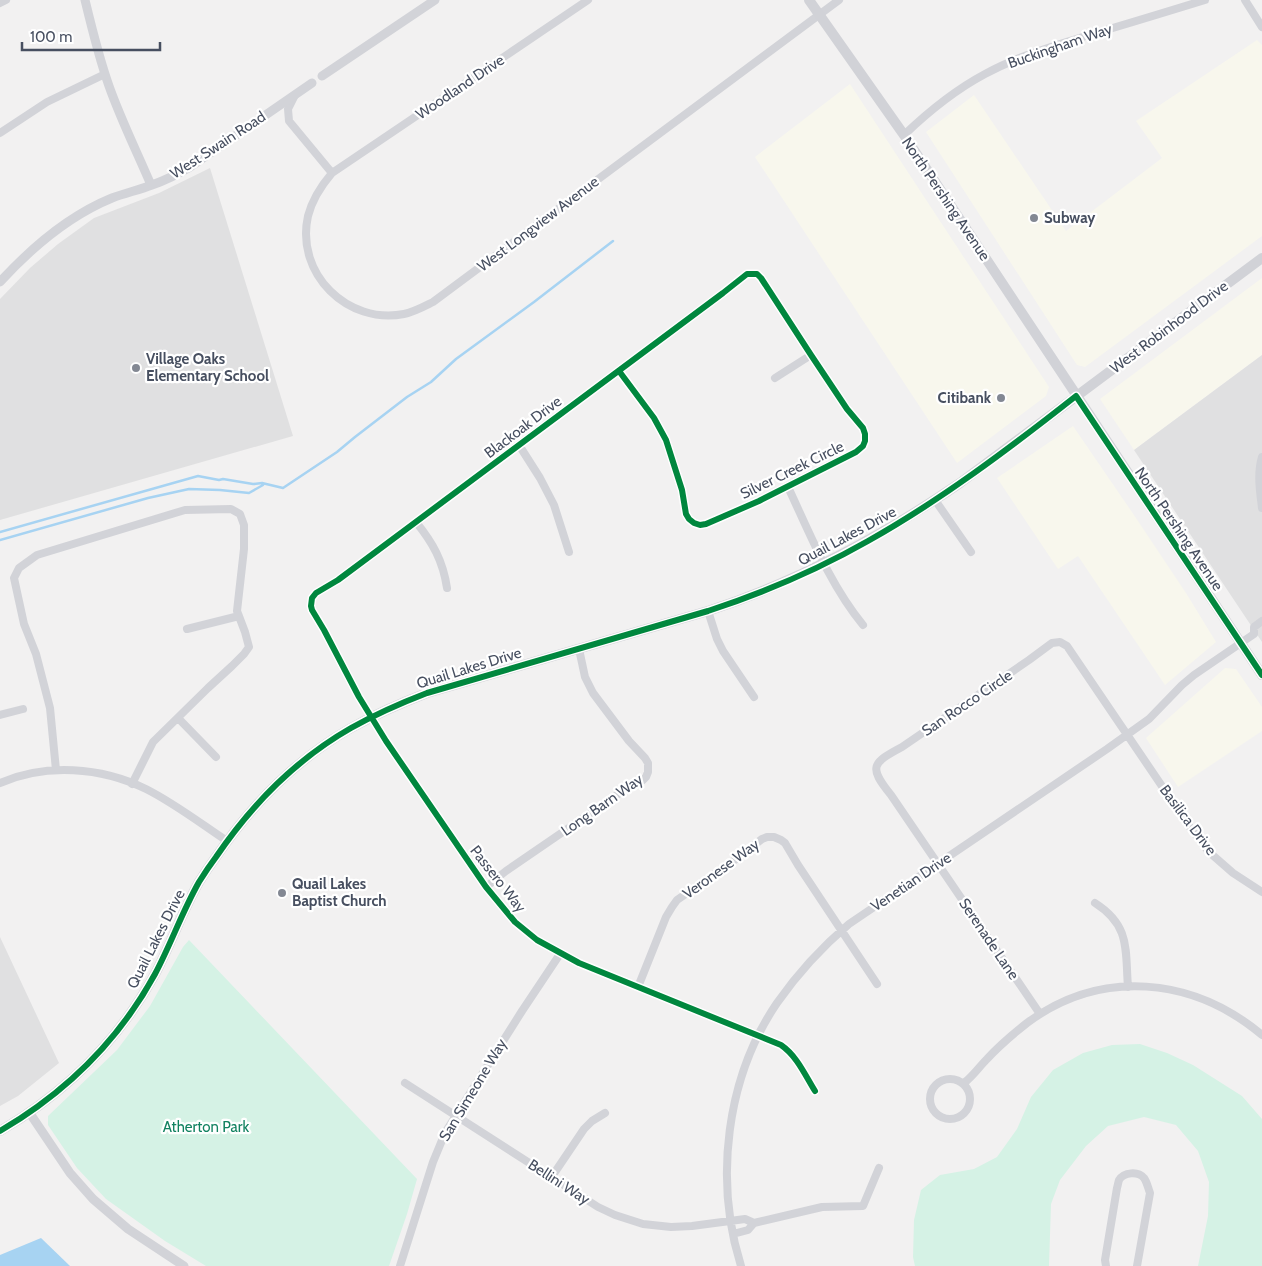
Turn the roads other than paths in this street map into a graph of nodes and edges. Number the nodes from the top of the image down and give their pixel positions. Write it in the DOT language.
graph roads {
  1 [pos="6,0"];
  2 [pos="85,0"];
  3 [pos="435,0"];
  4 [pos="588,0"];
  5 [pos="809,0"];
  6 [pos="839,0"];
  7 [pos="1205,0"];
  8 [pos="1245,0"];
  9 [pos="0,3"];
  10 [pos="820,14"];
  11 [pos="1262,27"];
  12 [pos="105,74"];
  13 [pos="322,76"];
  14 [pos="312,83"];
  15 [pos="294,95"];
  16 [pos="0,133"];
  17 [pos="904,135"];
  18 [pos="332,173"];
  19 [pos="151,185"];
  20 [pos="1262,258"];
  21 [pos="752,274"];
  22 [pos="0,282"];
  23 [pos="811,355"];
  24 [pos="619,371"];
  25 [pos="776,378"];
  26 [pos="1076,396"];
  27 [pos="519,445"];
  28 [pos="1262,457"];
  29 [pos="788,487"];
  30 [pos="935,500"];
  31 [pos="1262,508"];
  32 [pos="416,522"];
  33 [pos="569,552"];
  34 [pos="971,552"];
  35 [pos="824,564"];
  36 [pos="447,588"];
  37 [pos="311,602"];
  38 [pos="708,611"];
  39 [pos="239,616"];
  40 [pos="1262,621"];
  41 [pos="864,625"];
  42 [pos="187,629"];
  43 [pos="1258,635"];
  44 [pos="1241,642"];
  45 [pos="578,649"];
  46 [pos="1262,675"];
  47 [pos="754,697"];
  48 [pos="23,709"];
  49 [pos="0,715"];
  50 [pos="372,717"];
  51 [pos="178,718"];
  52 [pos="1127,735"];
  53 [pos="216,757"];
  54 [pos="56,770"];
  55 [pos="0,783"];
  56 [pos="132,784"];
  57 [pos="227,841"];
  58 [pos="938,863"];
  59 [pos="486,887"];
  60 [pos="1262,892"];
  61 [pos="1096,903"];
  62 [pos="842,930"];
  63 [pos="560,954"];
  64 [pos="877,984"];
  65 [pos="638,987"];
  66 [pos="1128,987"];
  67 [pos="1040,1014"];
  68 [pos="1262,1035"];
  69 [pos="759,1036"];
  70 [pos="405,1083"];
  71 [pos="964,1083"];
  72 [pos="815,1091"];
  73 [pos="29,1112"];
  74 [pos="605,1113"];
  75 [pos="455,1115"];
  76 [pos="0,1131"];
  77 [pos="879,1168"];
  78 [pos="551,1178"];
  79 [pos="731,1220"];
  80 [pos="754,1222"];
  81 [pos="733,1234"];
  82 [pos="184,1266"];
  83 [pos="401,1266"];
  84 [pos="741,1266"];
  85 [pos="1106,1266"];
  86 [pos="1137,1266"];
  1 -- 9 [label="street"];
  2 -- 12 [label="street"];
  3 -- 13 [label="street, West Swain Road"];
  4 -- 18 [label="street, Woodland Drive"];
  5 -- 10 [label="main road, North Pershing Avenue"];
  6 -- 10 [label="street, West Longview Avenue"];
  7 -- 17 [label="street, Buckingham Way"];
  8 -- 11 [label="street"];
  10 -- 17 [label="main road, North Pershing Avenue"];
  10 -- 18 [label="street, West Longview Avenue"];
  12 -- 16 [label="street"];
  12 -- 19 [label="street"];
  13 -- 14 [label="street, West Swain Road"];
  14 -- 15 [label="street, West Swain Road"];
  15 -- 18 [label="street"];
  15 -- 19 [label="street, West Swain Road"];
  17 -- 26 [label="main road, North Pershing Avenue"];
  19 -- 22 [label="street, West Swain Road"];
  20 -- 26 [label="main road, West Robinhood Drive"];
  21 -- 23 [label="street, Silver Creek Circle"];
  21 -- 24 [label="street, Blackoak Drive"];
  23 -- 25 [label="street"];
  23 -- 29 [label="street, Silver Creek Circle"];
  24 -- 27 [label="street, Blackoak Drive"];
  24 -- 29 [label="street, Silver Creek Circle"];
  26 -- 30 [label="main road, Quail Lakes Drive"];
  26 -- 44 [label="main road, North Pershing Avenue"];
  27 -- 32 [label="street, Blackoak Drive"];
  27 -- 33 [label="street"];
  28 -- 31 [label="street"];
  29 -- 35 [label="street, Silver Creek Circle"];
  30 -- 34 [label="street"];
  30 -- 35 [label="main road, Quail Lakes Drive"];
  32 -- 36 [label="street"];
  32 -- 37 [label="street, Blackoak Drive"];
  35 -- 38 [label="main road, Quail Lakes Drive"];
  35 -- 41 [label="street, Silver Creek Circle"];
  37 -- 50 [label="street, Passero Way"];
  38 -- 45 [label="main road, Quail Lakes Drive"];
  38 -- 47 [label="street"];
  39 -- 42 [label="street"];
  39 -- 51 [label="street"];
  39 -- 54 [label="street"];
  40 -- 43 [label="street"];
  43 -- 44 [label="street, Venetian Drive"];
  44 -- 46 [label="main road, North Pershing Avenue"];
  44 -- 52 [label="street, Venetian Drive"];
  45 -- 50 [label="main road, Quail Lakes Drive"];
  45 -- 59 [label="street, Long Barn Way"];
  48 -- 49 [label="street"];
  50 -- 57 [label="main road, Quail Lakes Drive"];
  50 -- 59 [label="street, Passero Way"];
  51 -- 53 [label="street"];
  51 -- 56 [label="street"];
  52 -- 58 [label="street, Venetian Drive"];
  52 -- 58 [label="street, San Rocco Circle"];
  52 -- 60 [label="street, Basilica Drive"];
  54 -- 55 [label="street"];
  54 -- 56 [label="street"];
  56 -- 57 [label="street"];
  57 -- 73 [label="main road, Quail Lakes Drive"];
  58 -- 62 [label="street, Venetian Drive"];
  58 -- 67 [label="street, Serenade Lane"];
  59 -- 63 [label="street, Passero Way"];
  61 -- 66 [label="street"];
  62 -- 64 [label="street"];
  62 -- 65 [label="street, Veronese Way"];
  62 -- 69 [label="street, Venetian Drive"];
  63 -- 65 [label="street, Passero Way"];
  63 -- 75 [label="street, San Simeone Way"];
  65 -- 69 [label="street, Passero Way"];
  66 -- 67 [label="street"];
  66 -- 68 [label="street"];
  67 -- 71 [label="street"];
  69 -- 72 [label="street, Passero Way"];
  69 -- 79 [label="street, Venetian Drive"];
  70 -- 75 [label="street, Bellini Way"];
  71 -- 71 [label="street"];
  73 -- 76 [label="main road, Quail Lakes Drive"];
  73 -- 82 [label="street"];
  74 -- 78 [label="street"];
  75 -- 78 [label="street, Bellini Way"];
  75 -- 83 [label="street, San Simeone Way"];
  77 -- 80 [label="street"];
  78 -- 79 [label="street, Bellini Way"];
  79 -- 80 [label="street"];
  79 -- 81 [label="street, Venetian Drive"];
  80 -- 81 [label="street"];
  81 -- 84 [label="street, Venetian Drive"];
  85 -- 86 [label="street"];
}
